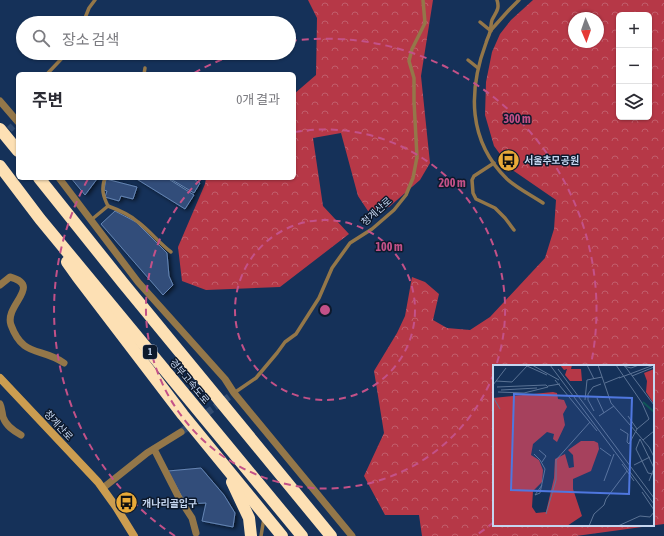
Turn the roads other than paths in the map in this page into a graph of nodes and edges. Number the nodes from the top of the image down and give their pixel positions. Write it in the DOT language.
graph roads {
  1 [pos="95,0"];
  2 [pos="423,0"];
  3 [pos="497,0"];
  4 [pos="519,0"];
  5 [pos="86,16"];
  6 [pos="480,22"];
  7 [pos="491,31"];
  8 [pos="60,60"];
  9 [pos="468,60"];
  10 [pos="145,68"];
  11 [pos="478,68"];
  12 [pos="49,72"];
  13 [pos="144,72"];
  14 [pos="0,101"];
  15 [pos="16,121"];
  16 [pos="0,129"];
  17 [pos="16,149"];
  18 [pos="494,163"];
  19 [pos="0,166"];
  20 [pos="41,180"];
  21 [pos="60,180"];
  22 [pos="105,180"];
  23 [pos="543,203"];
  24 [pos="108,206"];
  25 [pos="40,219"];
  26 [pos="90,221"];
  27 [pos="514,230"];
  28 [pos="171,252"];
  29 [pos="0,285"];
  30 [pos="64,363"];
  31 [pos="0,378"];
  32 [pos="234,393"];
  33 [pos="0,404"];
  34 [pos="181,432"];
  35 [pos="196,432"];
  36 [pos="21,435"];
  37 [pos="154,449"];
  38 [pos="103,488"];
  39 [pos="265,515"];
  40 [pos="196,533"];
  41 [pos="134,536"];
  42 [pos="251,536"];
  43 [pos="261,536"];
  44 [pos="282,536"];
  45 [pos="302,536"];
  46 [pos="331,536"];
  47 [pos="352,536"];
  1 -- 5 [label="lane"];
  2 -- 32 [label="lane, 청계산로"];
  3 -- 7 [label="lane"];
  4 -- 7 [label="lane"];
  6 -- 7 [label="lane"];
  7 -- 11 [label="lane"];
  8 -- 12 [label="lane"];
  9 -- 11 [label="lane"];
  10 -- 13 [label="lane"];
  11 -- 18 [label="lane"];
  14 -- 15 [label="street"];
  16 -- 17 [label="highway"];
  18 -- 23 [label="lane"];
  18 -- 27 [label="lane"];
  19 -- 25 [label="highway, 경부고속도로 / 1"];
  20 -- 46 [label="highway, 경부고속도로 / 1"];
  21 -- 26 [label="street"];
  22 -- 24 [label="lane"];
  24 -- 26 [label="lane"];
  24 -- 28 [label="lane"];
  25 -- 35 [label="highway"];
  25 -- 45 [label="highway, 경부고속도로 / 1"];
  26 -- 32 [label="street"];
  29 -- 30 [label="street"];
  31 -- 38 [label="main road, 청계산로"];
  32 -- 47 [label="street"];
  33 -- 36 [label="street"];
  34 -- 37 [label="street"];
  35 -- 39 [label="highway"];
  35 -- 42 [label="highway"];
  37 -- 38 [label="street"];
  37 -- 40 [label="street"];
  38 -- 41 [label="main road, 청계산로"];
  39 -- 43 [label="lane"];
  39 -- 44 [label="highway"];
}
